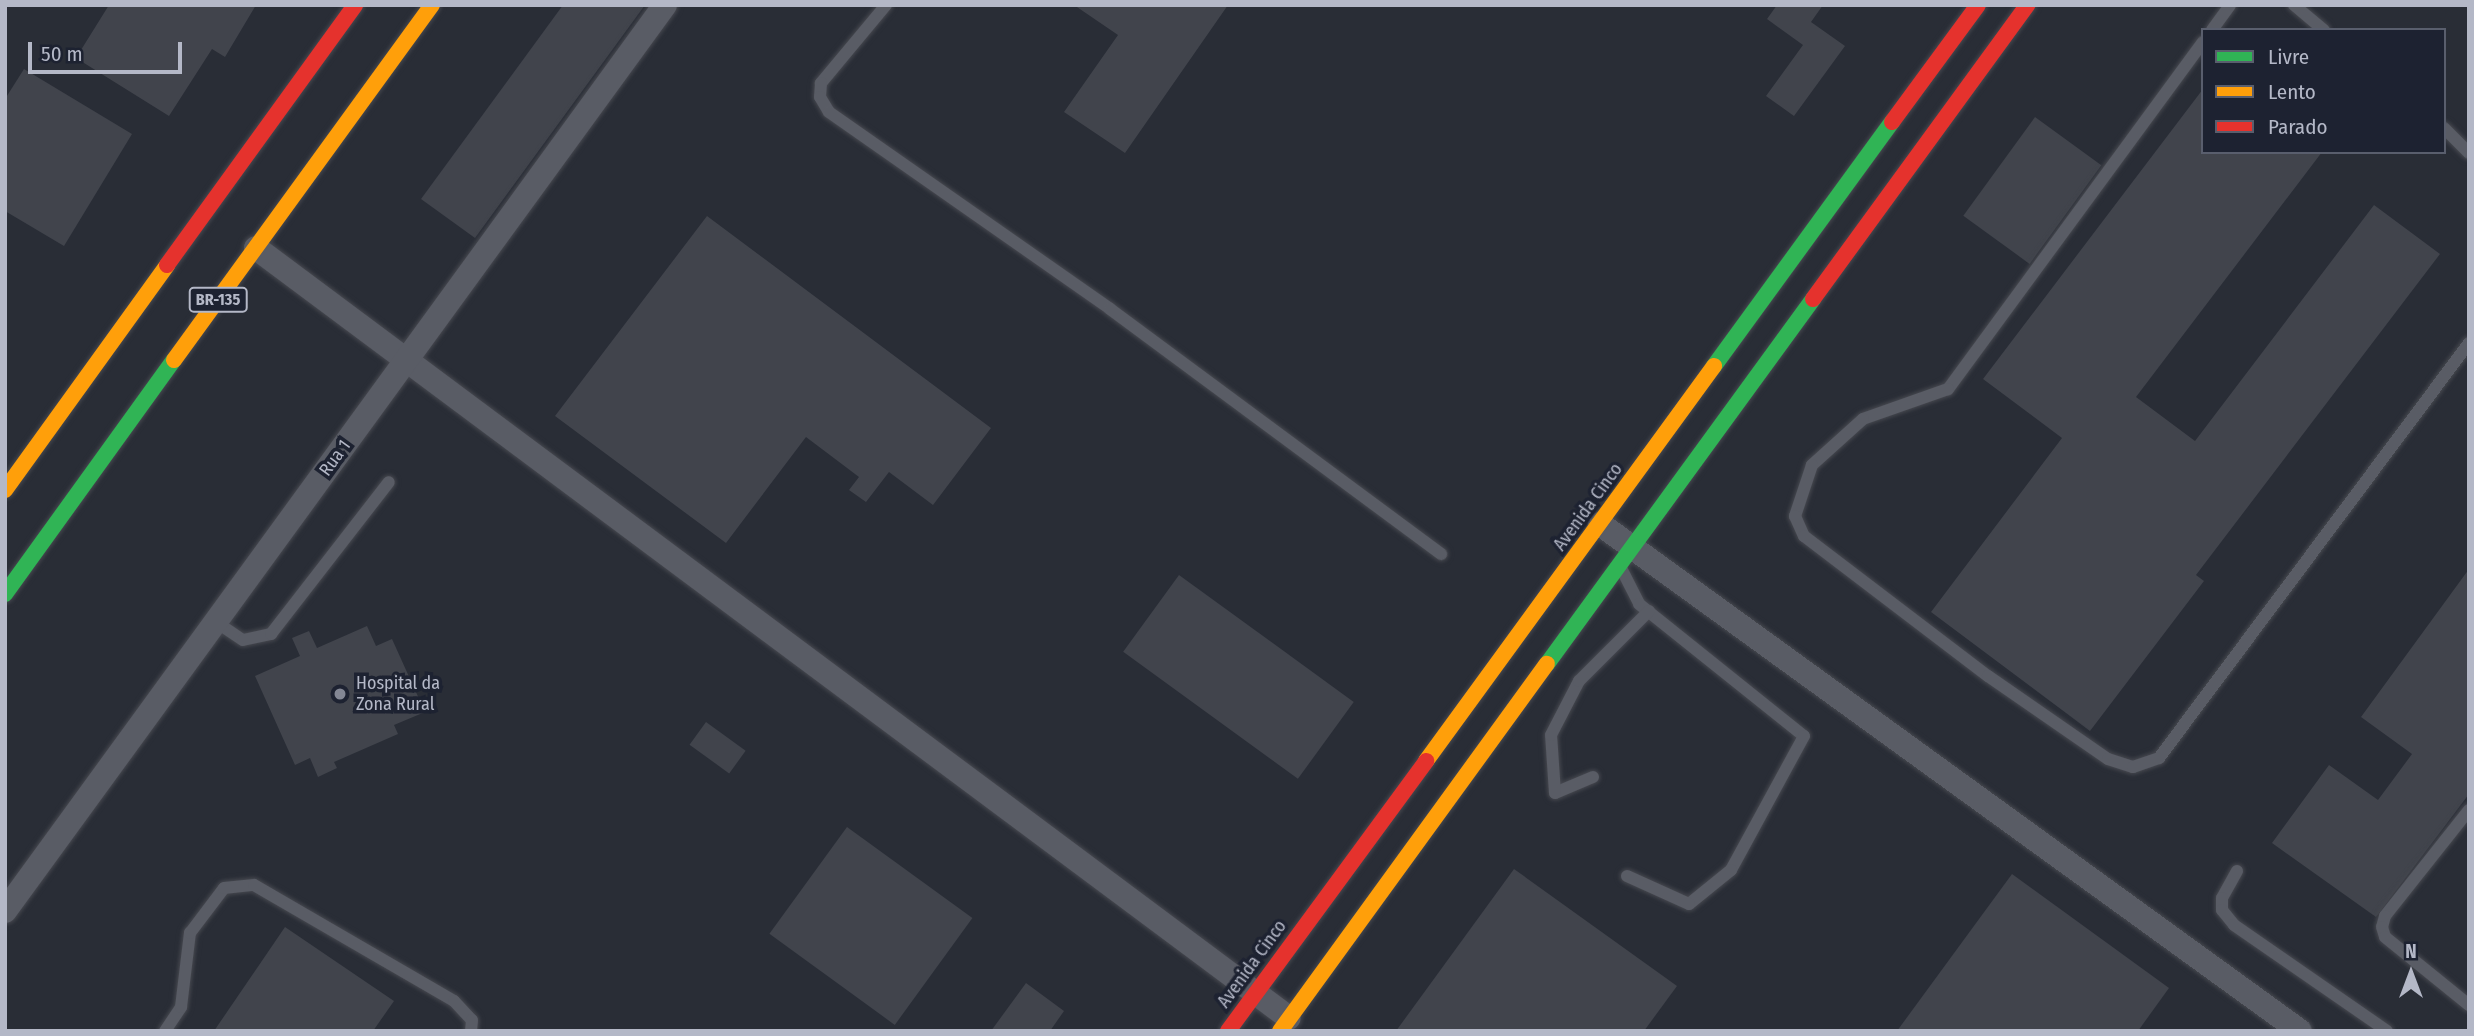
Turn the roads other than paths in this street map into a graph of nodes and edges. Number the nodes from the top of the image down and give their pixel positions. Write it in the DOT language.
graph roads {
  1 [pos="355,5"];
  2 [pos="432,5"];
  3 [pos="665,5"];
  4 [pos="886,5"];
  5 [pos="1978,5"];
  6 [pos="2027,5"];
  7 [pos="2230,5"];
  8 [pos="2294,5"];
  9 [pos="2213,28"];
  10 [pos="2322,28"];
  11 [pos="2201,45"];
  12 [pos="2446,130"];
  13 [pos="2469,153"];
  14 [pos="256,248"];
  15 [pos="2469,342"];
  16 [pos="406,360"];
  17 [pos="389,482"];
  18 [pos="5,490"];
  19 [pos="1600,524"];
  20 [pos="1441,554"];
  21 [pos="1626,557"];
  22 [pos="5,594"];
  23 [pos="1648,611"];
  24 [pos="216,622"];
  25 [pos="1593,776"];
  26 [pos="2469,810"];
  27 [pos="2237,871"];
  28 [pos="1627,876"];
  29 [pos="5,910"];
  30 [pos="1255,993"];
  31 [pos="2469,1005"];
  32 [pos="1285,1025"];
  33 [pos="165,1031"];
  34 [pos="471,1031"];
  35 [pos="1228,1031"];
  36 [pos="2300,1031"];
  37 [pos="2387,1031"];
  1 -- 18 [label="main road"];
  2 -- 14 [label="main road, BR-135"];
  3 -- 16 [label="street, Rua 1"];
  4 -- 20 [label="lane"];
  5 -- 19 [label="main road, Avenida Cinco"];
  6 -- 21 [label="main road"];
  7 -- 9 [label="lane"];
  8 -- 10 [label="lane"];
  11 -- 15 [label="lane"];
  12 -- 13 [label="lane"];
  14 -- 16 [label="street"];
  14 -- 22 [label="main road, BR-135"];
  16 -- 24 [label="street, Rua 1"];
  16 -- 30 [label="street"];
  17 -- 24 [label="lane"];
  19 -- 21 [label="street"];
  19 -- 30 [label="main road, Avenida Cinco"];
  21 -- 23 [label="lane"];
  21 -- 32 [label="main road"];
  21 -- 36 [label="street"];
  23 -- 25 [label="lane"];
  23 -- 28 [label="lane"];
  24 -- 29 [label="street, Rua 1"];
  26 -- 31 [label="lane"];
  27 -- 37 [label="lane"];
  30 -- 32 [label="street"];
  30 -- 35 [label="main road, Avenida Cinco"];
  33 -- 34 [label="lane"];
}
